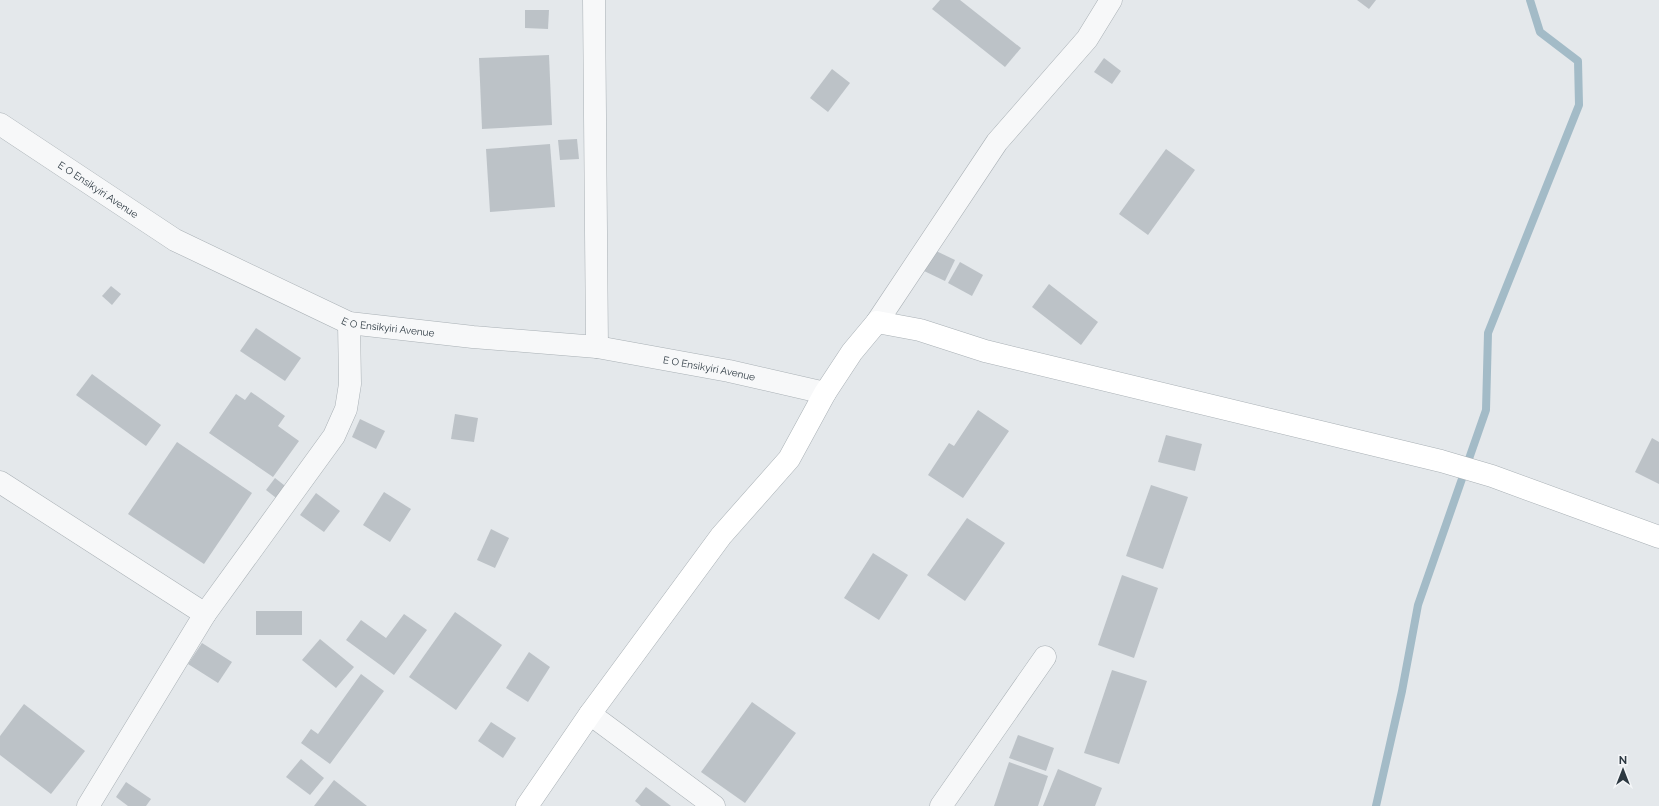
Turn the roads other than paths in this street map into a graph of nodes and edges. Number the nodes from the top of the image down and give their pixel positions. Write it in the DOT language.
graph roads {
  1 [pos="594,0"];
  2 [pos="1111,0"];
  3 [pos="0,124"];
  4 [pos="877,322"];
  5 [pos="349,323"];
  6 [pos="597,347"];
  7 [pos="825,393"];
  8 [pos="0,482"];
  9 [pos="1659,537"];
  10 [pos="205,614"];
  11 [pos="1045,657"];
  12 [pos="590,714"];
  13 [pos="88,806"];
  14 [pos="527,806"];
  15 [pos="714,806"];
  16 [pos="941,806"];
  1 -- 6 [label="street"];
  2 -- 4 [label="street"];
  3 -- 5 [label="street, E O Ensikyiri Avenue"];
  4 -- 7 [label="street"];
  4 -- 9 [label="street"];
  5 -- 6 [label="street, E O Ensikyiri Avenue"];
  5 -- 10 [label="street"];
  6 -- 7 [label="street, E O Ensikyiri Avenue"];
  7 -- 12 [label="street"];
  8 -- 10 [label="street"];
  10 -- 13 [label="street"];
  11 -- 16 [label="street"];
  12 -- 14 [label="street"];
  12 -- 15 [label="street"];
}
